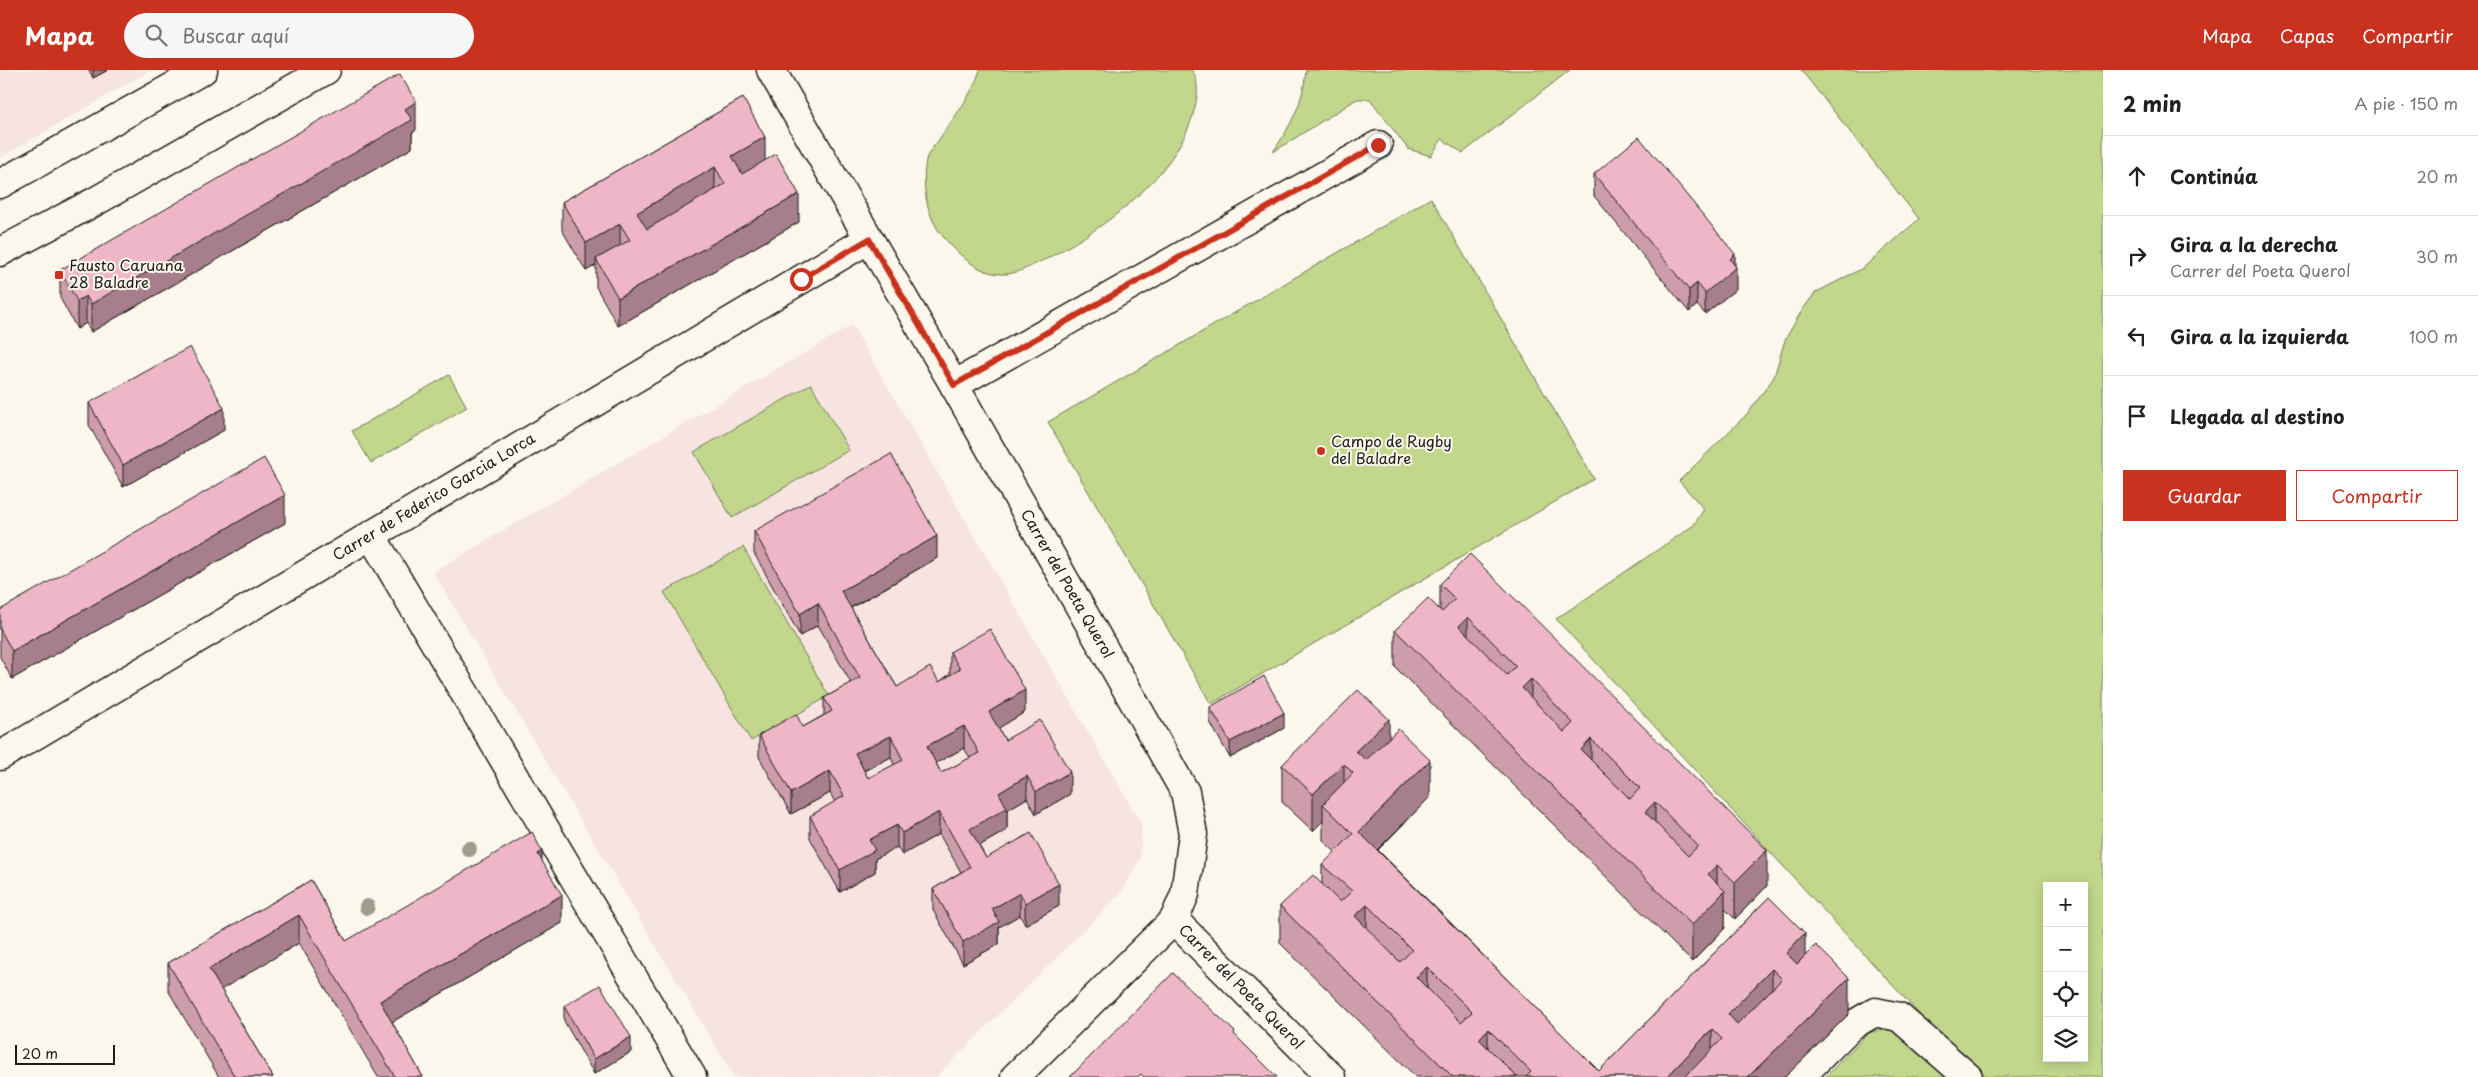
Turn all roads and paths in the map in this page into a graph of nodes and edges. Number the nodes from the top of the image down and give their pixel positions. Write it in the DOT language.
graph roads {
  1 [pos="203,70"];
  2 [pos="326,70"];
  3 [pos="771,70"];
  4 [pos="1378,145"];
  5 [pos="0,184"];
  6 [pos="96,201"];
  7 [pos="869,239"];
  8 [pos="0,252"];
  9 [pos="0,268"];
  10 [pos="954,385"];
  11 [pos="372,535"];
  12 [pos="0,756"];
  13 [pos="1174,920"];
  14 [pos="692,1077"];
  15 [pos="1015,1077"];
  16 [pos="1331,1077"];
  17 [pos="1800,1077"];
  18 [pos="1968,1077"];
  1 -- 5 [label="street"];
  2 -- 6 [label="street"];
  3 -- 7 [label="street, Carrer del Poeta Querol"];
  4 -- 10 [label="street"];
  6 -- 8 [label="street"];
  6 -- 9 [label="street"];
  7 -- 10 [label="street, Carrer del Poeta Querol"];
  7 -- 11 [label="street, Carrer de Federico Garcia Lorca"];
  10 -- 13 [label="street, Carrer del Poeta Querol"];
  11 -- 12 [label="street, Carrer de Federico Garcia Lorca"];
  11 -- 14 [label="street"];
  13 -- 15 [label="street"];
  13 -- 16 [label="street, Carrer del Poeta Querol"];
  17 -- 18 [label="street"];
}
